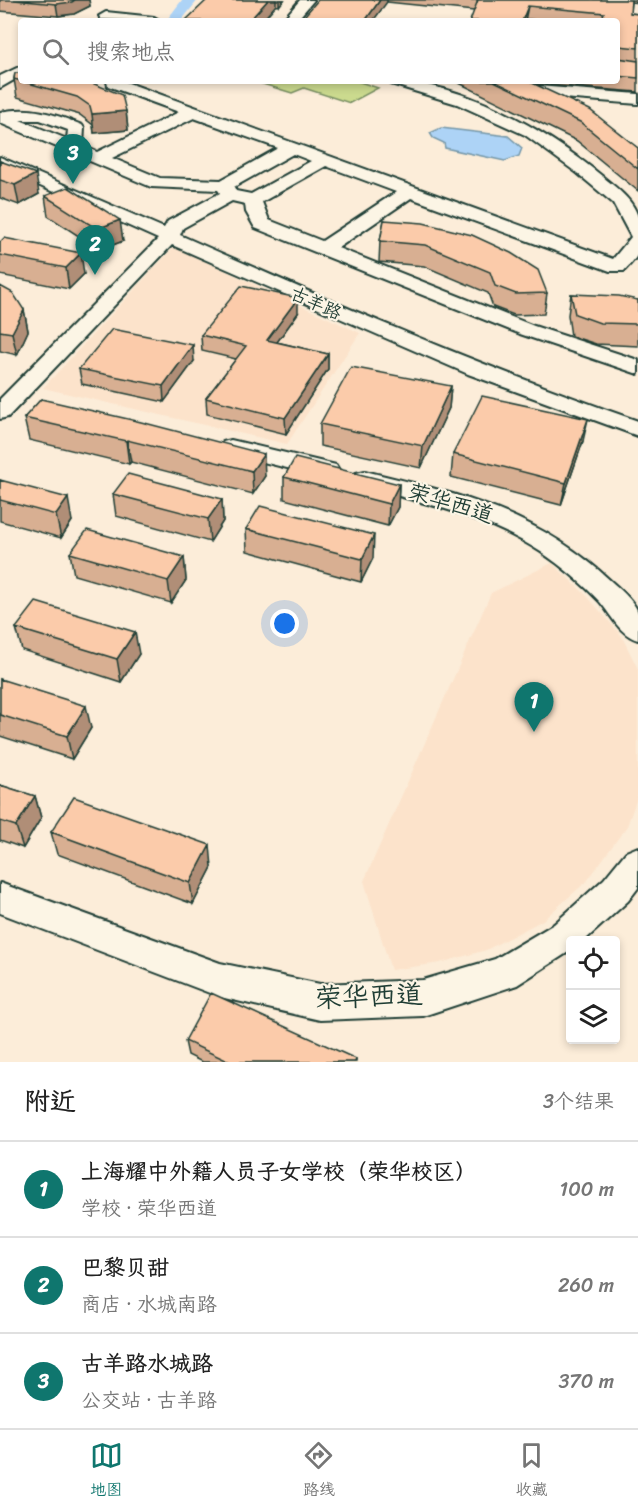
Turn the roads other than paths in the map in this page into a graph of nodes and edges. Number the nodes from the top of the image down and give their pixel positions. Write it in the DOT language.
graph roads {
  1 [pos="307,0"];
  2 [pos="122,5"];
  3 [pos="104,18"];
  4 [pos="292,18"];
  5 [pos="18,72"];
  6 [pos="0,83"];
  7 [pos="116,84"];
  8 [pos="406,84"];
  9 [pos="482,84"];
  10 [pos="454,99"];
  11 [pos="638,99"];
  12 [pos="193,112"];
  13 [pos="0,116"];
  14 [pos="58,120"];
  15 [pos="34,131"];
  16 [pos="74,148"];
  17 [pos="291,148"];
  18 [pos="98,158"];
  19 [pos="325,160"];
  20 [pos="0,162"];
  21 [pos="227,190"];
  22 [pos="409,191"];
  23 [pos="253,200"];
  24 [pos="631,210"];
  25 [pos="638,234"];
  26 [pos="170,237"];
  27 [pos="638,241"];
  28 [pos="325,248"];
  29 [pos="638,353"];
  30 [pos="617,360"];
  31 [pos="638,367"];
  32 [pos="14,400"];
  33 [pos="638,429"];
  34 [pos="212,442"];
  35 [pos="638,630"];
  36 [pos="638,862"];
  37 [pos="0,898"];
  1 -- 4 [label="street"];
  2 -- 3 [label="street"];
  5 -- 6 [label="street"];
  7 -- 12 [label="street"];
  8 -- 10 [label="street"];
  9 -- 10 [label="street"];
  9 -- 11 [label="street"];
  10 -- 24 [label="street"];
  12 -- 17 [label="street"];
  12 -- 18 [label="street"];
  13 -- 14 [label="street"];
  13 -- 15 [label="street"];
  14 -- 15 [label="street"];
  14 -- 16 [label="street"];
  15 -- 16 [label="street"];
  16 -- 18 [label="street"];
  17 -- 19 [label="street"];
  17 -- 21 [label="street"];
  18 -- 21 [label="street"];
  19 -- 22 [label="street"];
  19 -- 23 [label="street"];
  20 -- 26 [label="street, 古羊路"];
  21 -- 23 [label="street"];
  21 -- 26 [label="street"];
  22 -- 27 [label="street"];
  22 -- 28 [label="street"];
  23 -- 28 [label="street"];
  24 -- 25 [label="street"];
  26 -- 32 [label="street"];
  26 -- 33 [label="street, 古羊路"];
  28 -- 30 [label="street"];
  29 -- 30 [label="street"];
  30 -- 31 [label="street"];
  34 -- 35 [label="street, 荣华西道"];
  36 -- 37 [label="street, 荣华西道"];
}
